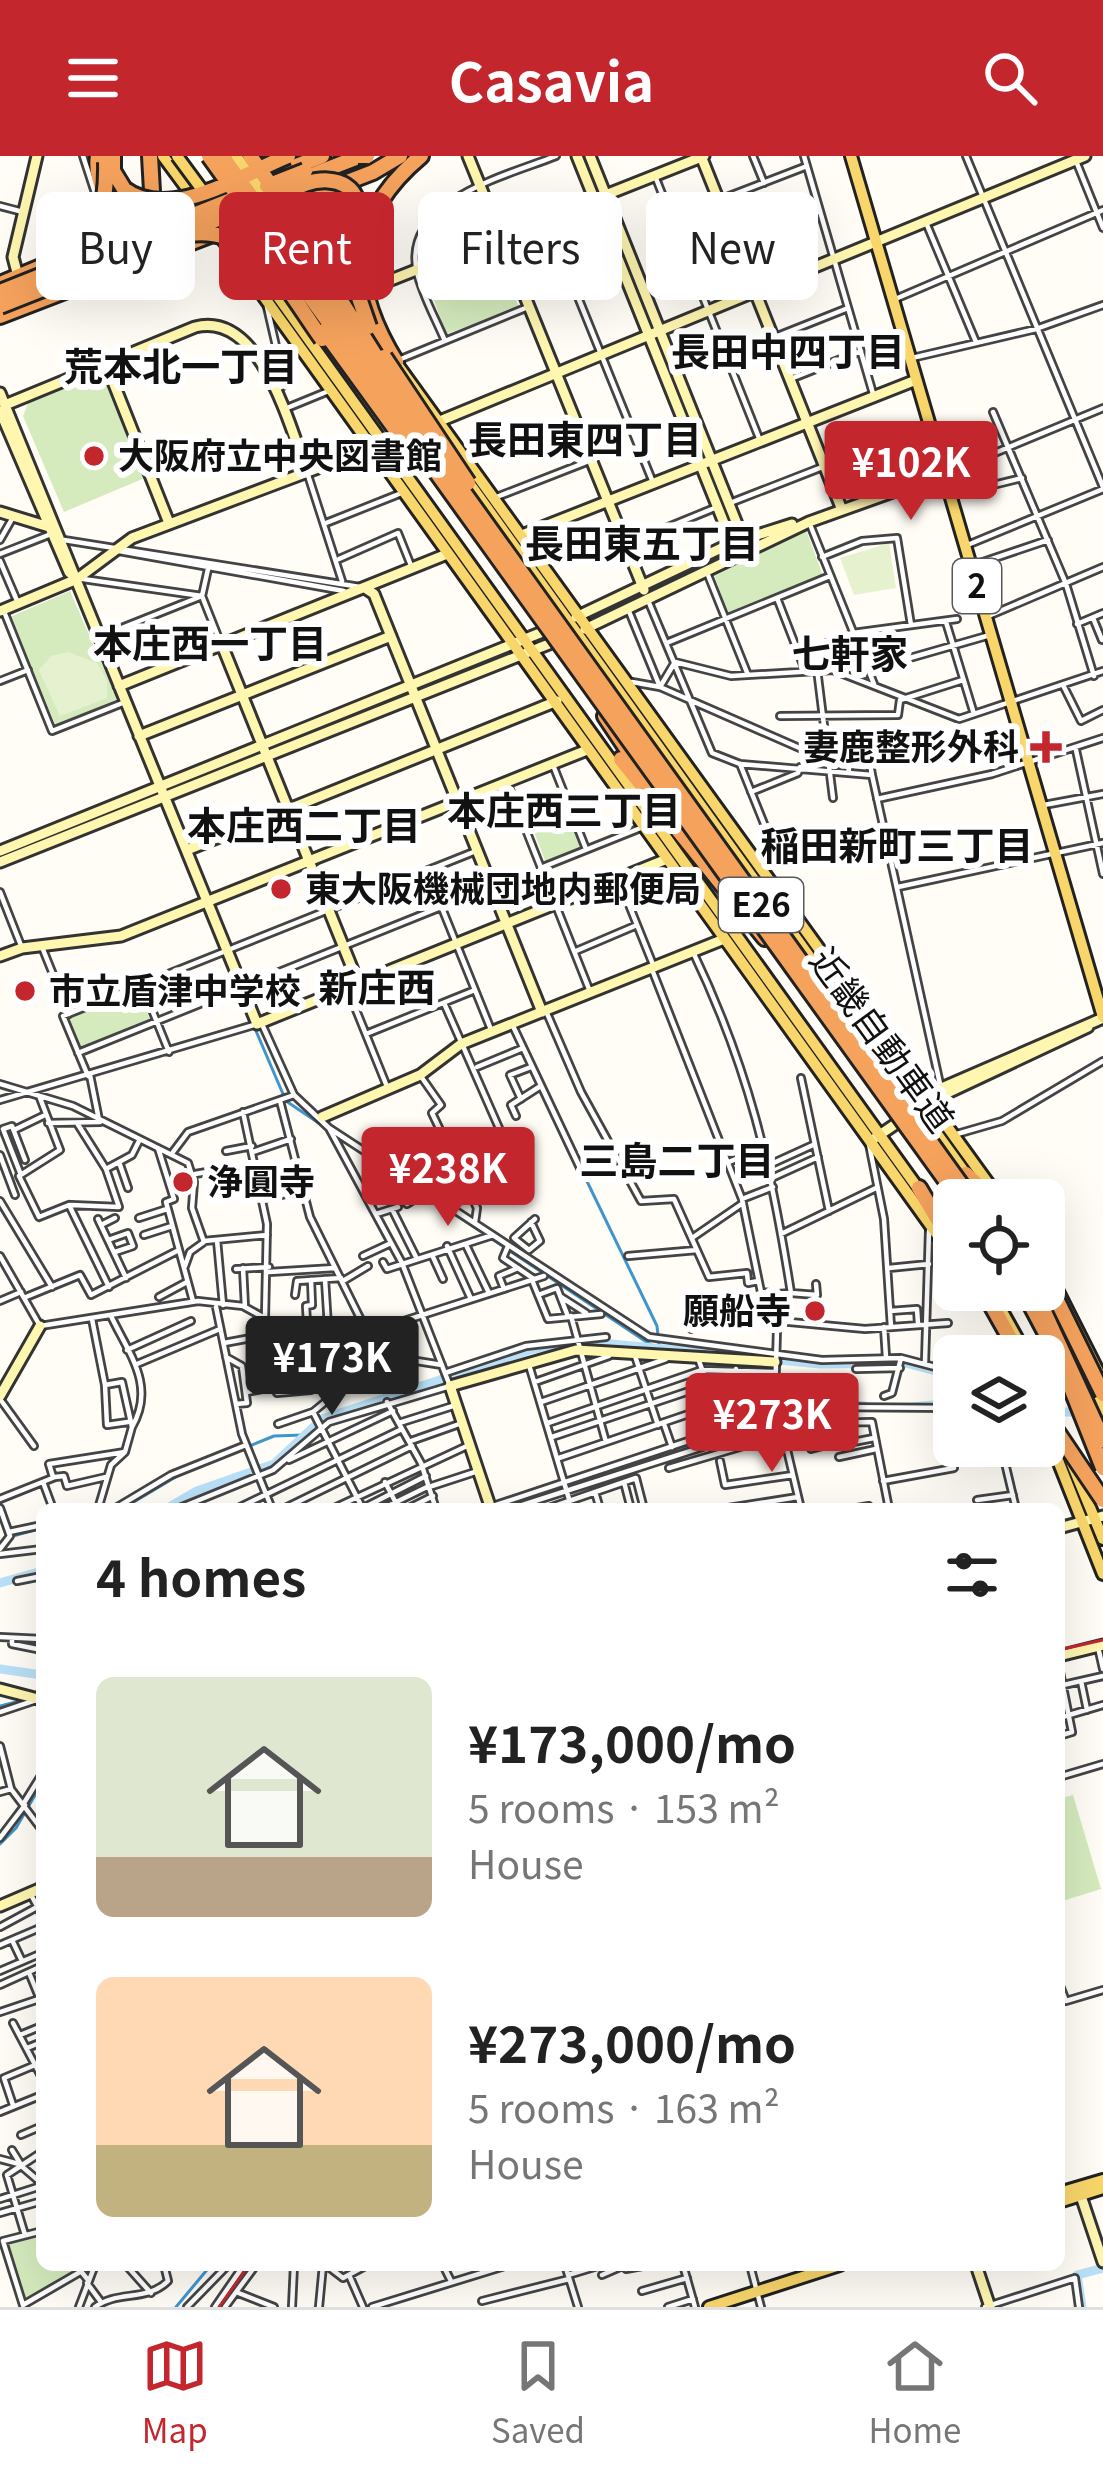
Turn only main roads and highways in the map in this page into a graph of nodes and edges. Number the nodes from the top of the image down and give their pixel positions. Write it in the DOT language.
graph roads {
  1 [pos="106,156"];
  2 [pos="150,156"];
  3 [pos="163,156"];
  4 [pos="178,156"];
  5 [pos="199,156"];
  6 [pos="209,156"];
  7 [pos="222,156"];
  8 [pos="243,156"];
  9 [pos="288,156"];
  10 [pos="322,156"];
  11 [pos="343,156"];
  12 [pos="362,156"];
  13 [pos="400,156"];
  14 [pos="409,156"];
  15 [pos="421,156"];
  16 [pos="851,156"];
  17 [pos="373,172"];
  18 [pos="266,178"];
  19 [pos="103,192"];
  20 [pos="103,192"];
  21 [pos="150,192"];
  22 [pos="275,192"];
  23 [pos="321,192"];
  24 [pos="278,195"];
  25 [pos="278,195"];
  26 [pos="278,195"];
  27 [pos="278,195"];
  28 [pos="197,203"];
  29 [pos="195,228"];
  30 [pos="217,232"];
  31 [pos="195,235"];
  32 [pos="36,269"];
  33 [pos="36,276"];
  34 [pos="36,286"];
  35 [pos="0,299"];
  36 [pos="351,300"];
  37 [pos="303,351"];
  38 [pos="396,362"];
  39 [pos="355,380"];
  40 [pos="349,396"];
  41 [pos="433,423"];
  42 [pos="378,447"];
  43 [pos="476,483"];
  44 [pos="472,523"];
  45 [pos="518,541"];
  46 [pos="468,562"];
  47 [pos="482,602"];
  48 [pos="549,611"];
  49 [pos="582,630"];
  50 [pos="519,642"];
  51 [pos="527,654"];
  52 [pos="568,655"];
  53 [pos="647,732"];
  54 [pos="621,759"];
  55 [pos="698,782"];
  56 [pos="686,866"];
  57 [pos="746,902"];
  58 [pos="796,920"];
  59 [pos="740,960"];
  60 [pos="820,973"];
  61 [pos="768,1000"];
  62 [pos="818,1002"];
  63 [pos="1103,1017"];
  64 [pos="842,1083"];
  65 [pos="921,1102"];
  66 [pos="872,1137"];
  67 [pos="966,1174"];
  68 [pos="945,1179"];
  69 [pos="957,1179"];
  70 [pos="971,1179"];
  71 [pos="980,1179"];
  72 [pos="919,1189"];
  73 [pos="933,1209"];
  74 [pos="933,1212"];
  75 [pos="933,1229"];
  76 [pos="1034,1311"];
  77 [pos="1044,1311"];
  78 [pos="1057,1311"];
  79 [pos="1061,1311"];
  80 [pos="1064,1311"];
  81 [pos="1099,1391"];
  82 [pos="1103,1440"];
  83 [pos="1065,1441"];
  84 [pos="1065,1454"];
  85 [pos="1103,1468"];
  86 [pos="1103,1500"];
  87 [pos="1093,1519"];
  88 [pos="1103,1539"];
  89 [pos="1103,1574"];
  90 [pos="1103,2184"];
  91 [pos="1065,2195"];
  92 [pos="813,2271"];
  93 [pos="709,2307"];
  1 -- 9 [label="highway, bridge"];
  1 -- 19 [label="highway, bridge"];
  1 -- 20 [label="highway, bridge"];
  2 -- 21 [label="highway, bridge"];
  3 -- 28 [label="main road"];
  4 -- 40 [label="main road, bridge"];
  5 -- 39 [label="highway, bridge"];
  6 -- 44 [label="highway, 近畿自動車道 / E26, bridge"];
  7 -- 48 [label="highway, 近畿自動車道 / E26, bridge"];
  8 -- 18 [label="main road"];
  8 -- 24 [label="highway, bridge"];
  8 -- 41 [label="main road, bridge"];
  8 -- 43 [label="highway, bridge"];
  10 -- 18 [label="highway"];
  11 -- 35 [label="highway, bridge"];
  12 -- 35 [label="highway, bridge"];
  13 -- 17 [label="highway"];
  14 -- 17 [label="highway"];
  14 -- 43 [label="highway, bridge"];
  15 -- 38 [label="highway"];
  16 -- 63 [label="main road, 2"];
  17 -- 23 [label="highway"];
  18 -- 22 [label="main road"];
  18 -- 28 [label="highway"];
  25 -- 26 [label="highway, bridge"];
  27 -- 29 [label="highway, bridge"];
  28 -- 30 [label="main road"];
  30 -- 35 [label="highway, bridge"];
  30 -- 35 [label="highway"];
  30 -- 37 [label="main road"];
  31 -- 39 [label="highway, bridge"];
  32 -- 35 [label="highway"];
  33 -- 35 [label="highway, bridge"];
  34 -- 35 [label="highway, bridge"];
  36 -- 38 [label="main road"];
  37 -- 40 [label="main road"];
  37 -- 42 [label="main road"];
  38 -- 41 [label="main road"];
  39 -- 44 [label="highway, bridge"];
  40 -- 42 [label="main road"];
  41 -- 43 [label="main road"];
  41 -- 45 [label="main road"];
  42 -- 46 [label="main road"];
  42 -- 47 [label="main road"];
  43 -- 45 [label="main road"];
  43 -- 45 [label="main road"];
  43 -- 48 [label="highway, bridge"];
  44 -- 52 [label="highway, 近畿自動車道 / E26, bridge"];
  45 -- 49 [label="main road"];
  46 -- 47 [label="main road"];
  46 -- 50 [label="main road"];
  47 -- 50 [label="main road"];
  48 -- 69 [label="highway, 近畿自動車道 / E26, bridge"];
  49 -- 53 [label="main road"];
  49 -- 55 [label="main road"];
  50 -- 51 [label="main road"];
  51 -- 56 [label="main road"];
  51 -- 59 [label="main road"];
  52 -- 57 [label="highway, bridge"];
  52 -- 62 [label="highway, 近畿自動車道 / E26, bridge"];
  53 -- 55 [label="main road"];
  53 -- 60 [label="main road"];
  54 -- 62 [label="highway, bridge"];
  55 -- 58 [label="main road"];
  56 -- 59 [label="main road"];
  56 -- 64 [label="main road"];
  58 -- 60 [label="main road"];
  58 -- 65 [label="main road"];
  59 -- 61 [label="main road"];
  60 -- 65 [label="main road"];
  61 -- 64 [label="main road"];
  61 -- 66 [label="main road"];
  62 -- 68 [label="highway, 近畿自動車道 / E26, bridge"];
  64 -- 66 [label="main road"];
  65 -- 67 [label="main road"];
  65 -- 71 [label="main road"];
  66 -- 72 [label="main road"];
  66 -- 75 [label="main road"];
  67 -- 70 [label="highway"];
  72 -- 73 [label="main road"];
  72 -- 74 [label="highway"];
  76 -- 85 [label="highway, bridge"];
  77 -- 82 [label="highway, bridge"];
  78 -- 81 [label="main road"];
  79 -- 81 [label="highway, bridge"];
  80 -- 81 [label="main road"];
  83 -- 86 [label="highway, bridge"];
  84 -- 87 [label="main road"];
  87 -- 88 [label="main road"];
  87 -- 89 [label="main road"];
  90 -- 91 [label="main road"];
  92 -- 93 [label="main road"];
}
